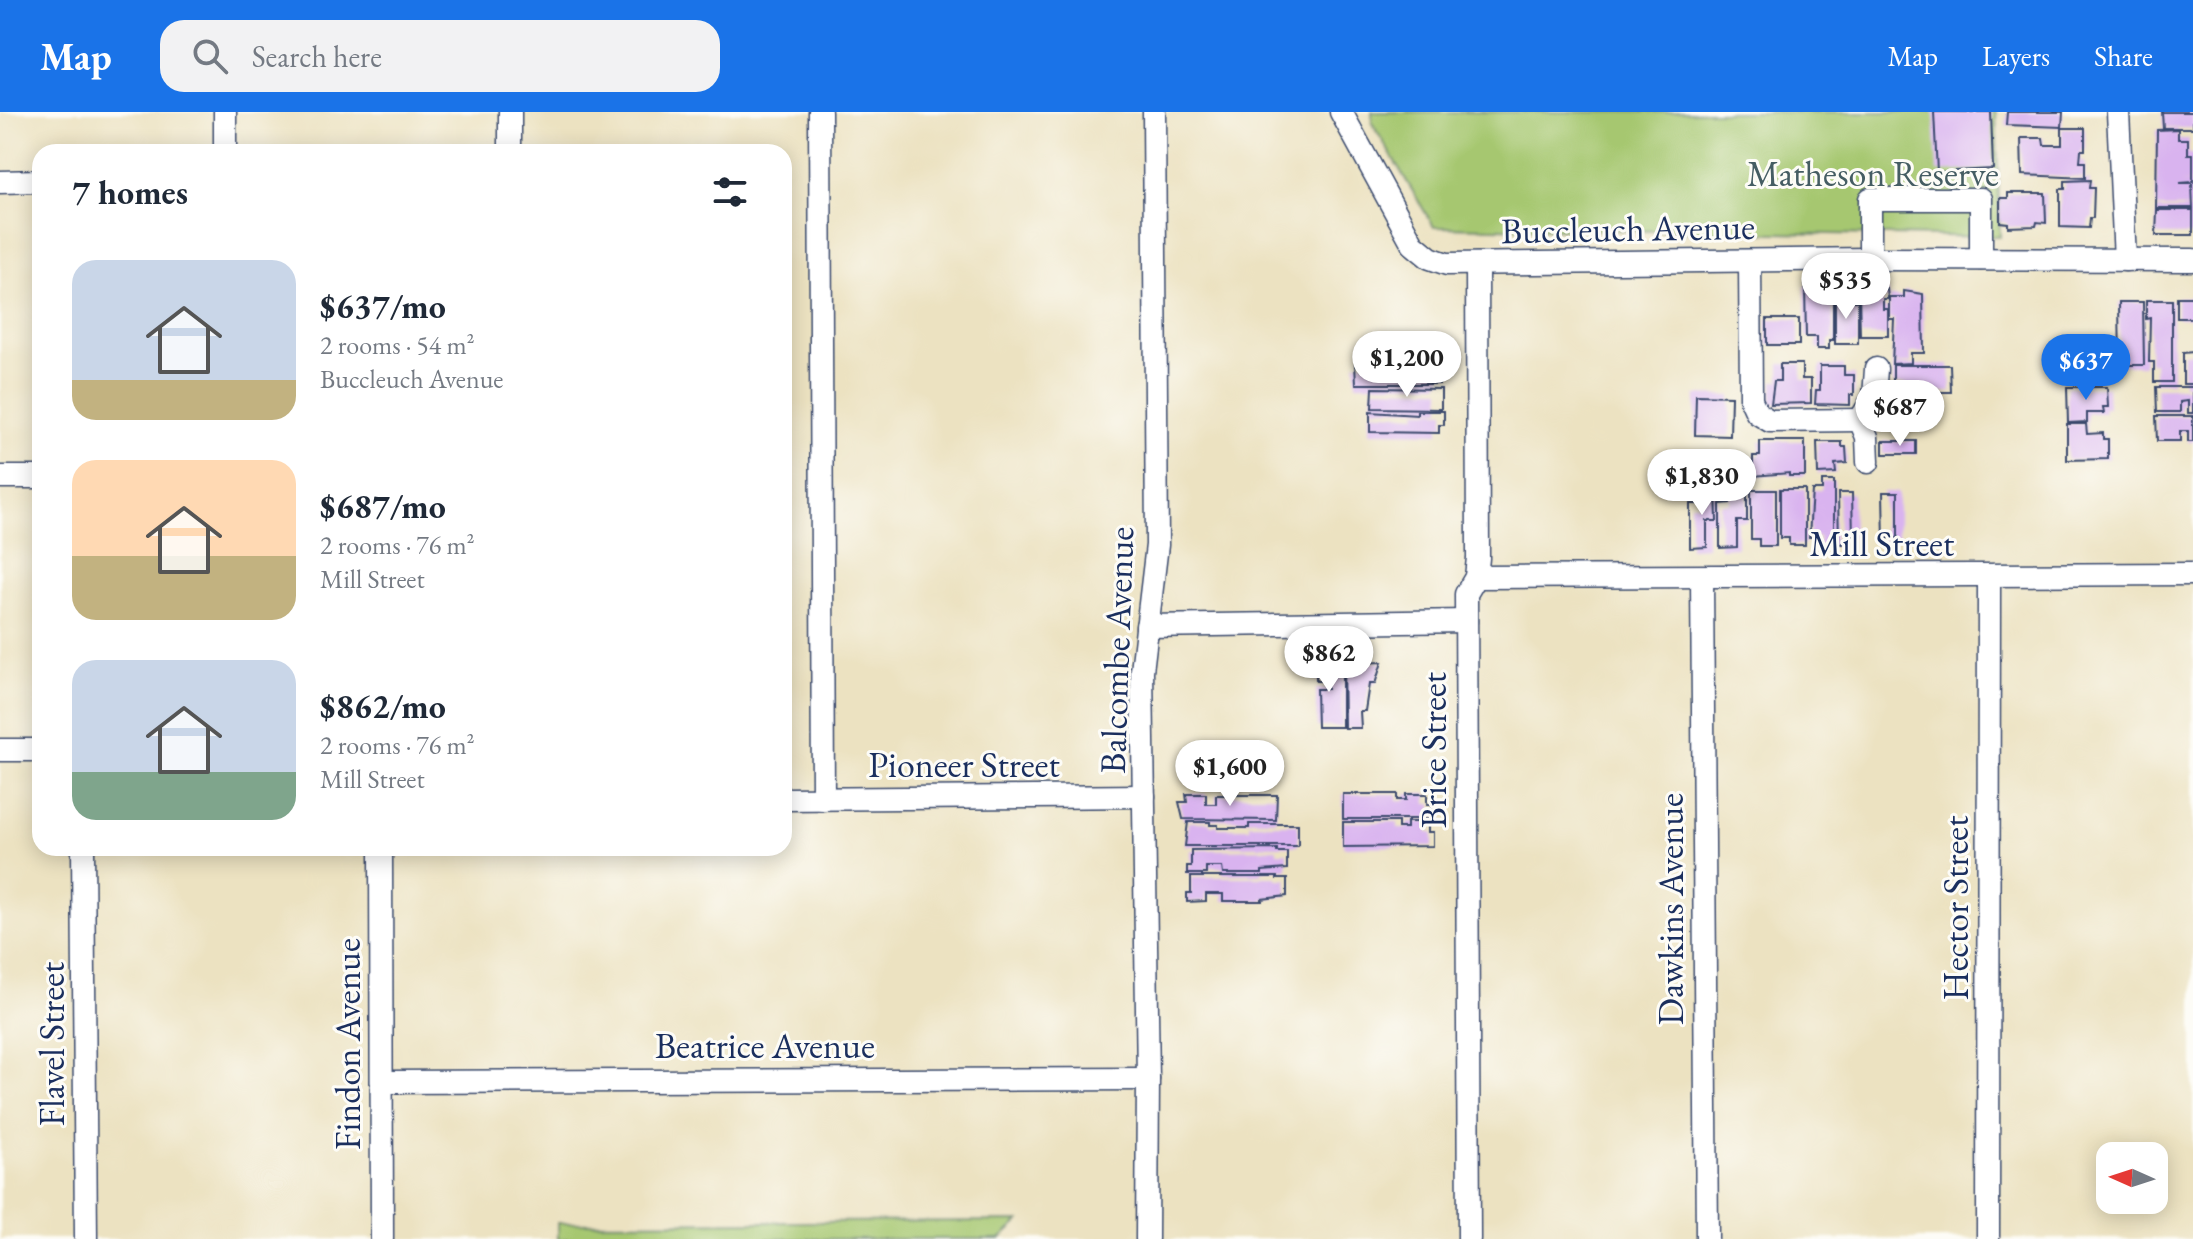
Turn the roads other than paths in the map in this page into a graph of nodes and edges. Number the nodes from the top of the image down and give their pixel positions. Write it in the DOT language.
graph roads {
  1 [pos="225,112"];
  2 [pos="510,112"];
  3 [pos="820,112"];
  4 [pos="1154,112"];
  5 [pos="1341,112"];
  6 [pos="2118,112"];
  7 [pos="225,144"];
  8 [pos="510,144"];
  9 [pos="32,181"];
  10 [pos="0,182"];
  11 [pos="1870,259"];
  12 [pos="1981,259"];
  13 [pos="2125,260"];
  14 [pos="2193,260"];
  15 [pos="1750,261"];
  16 [pos="1477,264"];
  17 [pos="1876,369"];
  18 [pos="1860,420"];
  19 [pos="1868,462"];
  20 [pos="0,477"];
  21 [pos="32,477"];
  22 [pos="2193,574"];
  23 [pos="1989,576"];
  24 [pos="1476,577"];
  25 [pos="1702,578"];
  26 [pos="1466,621"];
  27 [pos="1147,626"];
  28 [pos="0,750"];
  29 [pos="32,750"];
  30 [pos="1144,796"];
  31 [pos="792,799"];
  32 [pos="823,799"];
  33 [pos="83,856"];
  34 [pos="381,856"];
  35 [pos="1148,1079"];
  36 [pos="382,1082"];
  37 [pos="86,1239"];
  38 [pos="382,1239"];
  39 [pos="1147,1239"];
  40 [pos="1469,1239"];
  41 [pos="1707,1239"];
  42 [pos="1988,1239"];
  1 -- 7 [label="street"];
  2 -- 8 [label="street"];
  3 -- 32 [label="street"];
  4 -- 27 [label="street, Balcombe Avenue"];
  5 -- 16 [label="street, Buccleuch Avenue"];
  6 -- 13 [label="street"];
  9 -- 10 [label="street"];
  11 -- 12 [label="street, Buccleuch Avenue"];
  11 -- 12 [label="street"];
  11 -- 15 [label="street, Buccleuch Avenue"];
  12 -- 13 [label="street, Buccleuch Avenue"];
  13 -- 14 [label="street, Buccleuch Avenue"];
  15 -- 16 [label="street, Buccleuch Avenue"];
  15 -- 18 [label="street"];
  16 -- 24 [label="street, Brice Street"];
  17 -- 18 [label="street"];
  18 -- 19 [label="street"];
  20 -- 21 [label="street"];
  22 -- 23 [label="street, Mill Street"];
  23 -- 25 [label="street, Mill Street"];
  23 -- 42 [label="street, Hector Street"];
  24 -- 25 [label="street, Mill Street"];
  24 -- 26 [label="street, Brice Street"];
  25 -- 41 [label="street, Dawkins Avenue"];
  26 -- 27 [label="street"];
  26 -- 40 [label="street, Brice Street"];
  27 -- 30 [label="street, Balcombe Avenue"];
  28 -- 29 [label="street"];
  30 -- 32 [label="street, Pioneer Street"];
  30 -- 35 [label="street, Balcombe Avenue"];
  31 -- 32 [label="street, Pioneer Street"];
  33 -- 37 [label="street, Flavel Street"];
  34 -- 36 [label="street, Findon Avenue"];
  35 -- 36 [label="street, Beatrice Avenue"];
  35 -- 39 [label="street, Balcombe Avenue"];
  36 -- 38 [label="street, Findon Avenue"];
}
